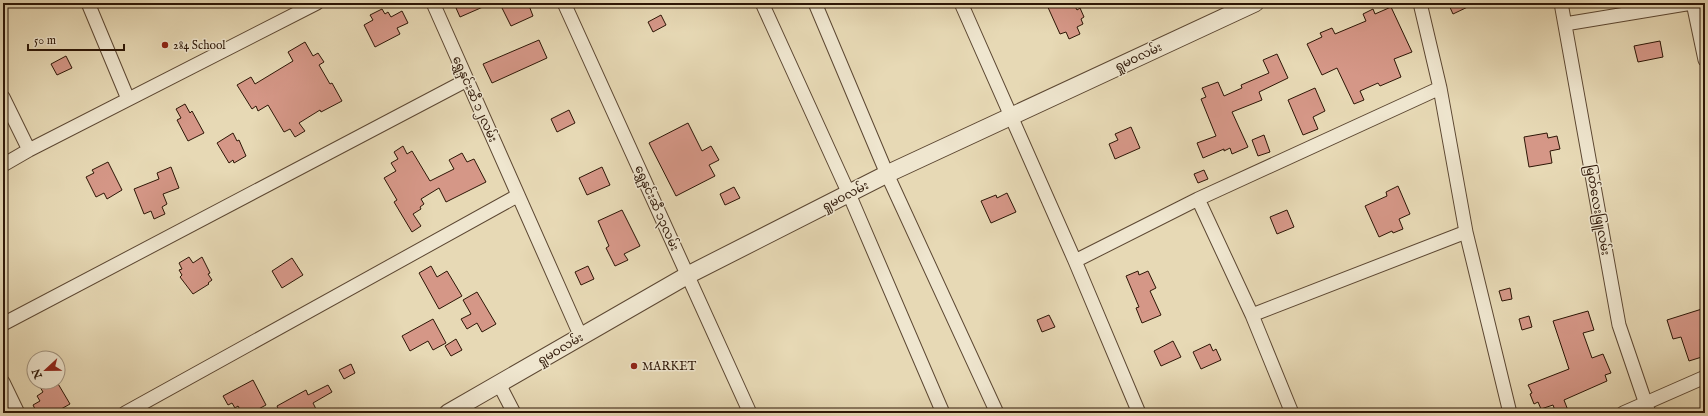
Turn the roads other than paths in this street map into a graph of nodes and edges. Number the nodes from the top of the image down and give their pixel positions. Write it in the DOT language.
graph roads {
  1 [pos="88,3"];
  2 [pos="317,3"];
  3 [pos="433,3"];
  4 [pos="564,3"];
  5 [pos="762,3"];
  6 [pos="815,3"];
  7 [pos="961,3"];
  8 [pos="1255,3"];
  9 [pos="1420,3"];
  10 [pos="1561,3"];
  11 [pos="1693,3"];
  12 [pos="1565,24"];
  13 [pos="1705,60"];
  14 [pos="467,80"];
  15 [pos="1440,88"];
  16 [pos="3,97"];
  17 [pos="128,99"];
  18 [pos="1010,116"];
  19 [pos="29,150"];
  20 [pos="3,165"];
  21 [pos="887,174"];
  22 [pos="848,194"];
  23 [pos="517,196"];
  24 [pos="1198,199"];
  25 [pos="1466,232"];
  26 [pos="1075,261"];
  27 [pos="688,275"];
  28 [pos="1252,315"];
  29 [pos="3,324"];
  30 [pos="581,337"];
  31 [pos="1705,377"];
  32 [pos="3,382"];
  33 [pos="500,384"];
  34 [pos="1647,408"];
  35 [pos="18,413"];
  36 [pos="125,413"];
  37 [pos="448,413"];
  38 [pos="514,413"];
  39 [pos="750,413"];
  40 [pos="943,413"];
  41 [pos="997,413"];
  42 [pos="1139,413"];
  43 [pos="1292,413"];
  44 [pos="1510,413"];
  45 [pos="1623,413"];
  1 -- 17 [label="street"];
  2 -- 17 [label="street"];
  3 -- 14 [label="street, ရွှေနှင်းဆီ ၁၂လမ်း"];
  4 -- 27 [label="street, ရွှေနှင်းဆီ ၁၃လမ်း"];
  5 -- 22 [label="street"];
  6 -- 21 [label="street"];
  7 -- 18 [label="street"];
  8 -- 18 [label="street, ရှုမဝလမ်း"];
  9 -- 15 [label="street"];
  10 -- 12 [label="street, မြတ်လေးဖြူလမ်း"];
  11 -- 12 [label="street"];
  11 -- 13 [label="street"];
  12 -- 34 [label="street, မြတ်လေးဖြူလမ်း"];
  14 -- 23 [label="street, ရွှေနှင်းဆီ ၁၂လမ်း"];
  14 -- 29 [label="street"];
  15 -- 24 [label="street"];
  15 -- 25 [label="street"];
  16 -- 19 [label="street"];
  17 -- 19 [label="street"];
  18 -- 21 [label="street, ရှုမဝလမ်း"];
  18 -- 26 [label="street"];
  19 -- 20 [label="street"];
  21 -- 22 [label="street, ရှုမဝလမ်း"];
  21 -- 41 [label="street"];
  22 -- 27 [label="street, ရှုမဝလမ်း"];
  22 -- 40 [label="street"];
  23 -- 30 [label="street, ရွှေနှင်းဆီ ၁၂လမ်း"];
  23 -- 36 [label="street"];
  24 -- 26 [label="street"];
  24 -- 28 [label="street"];
  25 -- 28 [label="street"];
  25 -- 44 [label="street"];
  26 -- 42 [label="street"];
  27 -- 30 [label="street, ရှုမဝလမ်း"];
  27 -- 39 [label="street, ရွှေနှင်းဆီ ၁၃လမ်း"];
  28 -- 43 [label="street"];
  30 -- 33 [label="street, ရှုမဝလမ်း"];
  31 -- 34 [label="street"];
  32 -- 35 [label="street"];
  33 -- 37 [label="street, ရှုမဝလမ်း"];
  33 -- 38 [label="street"];
  34 -- 45 [label="street"];
}
